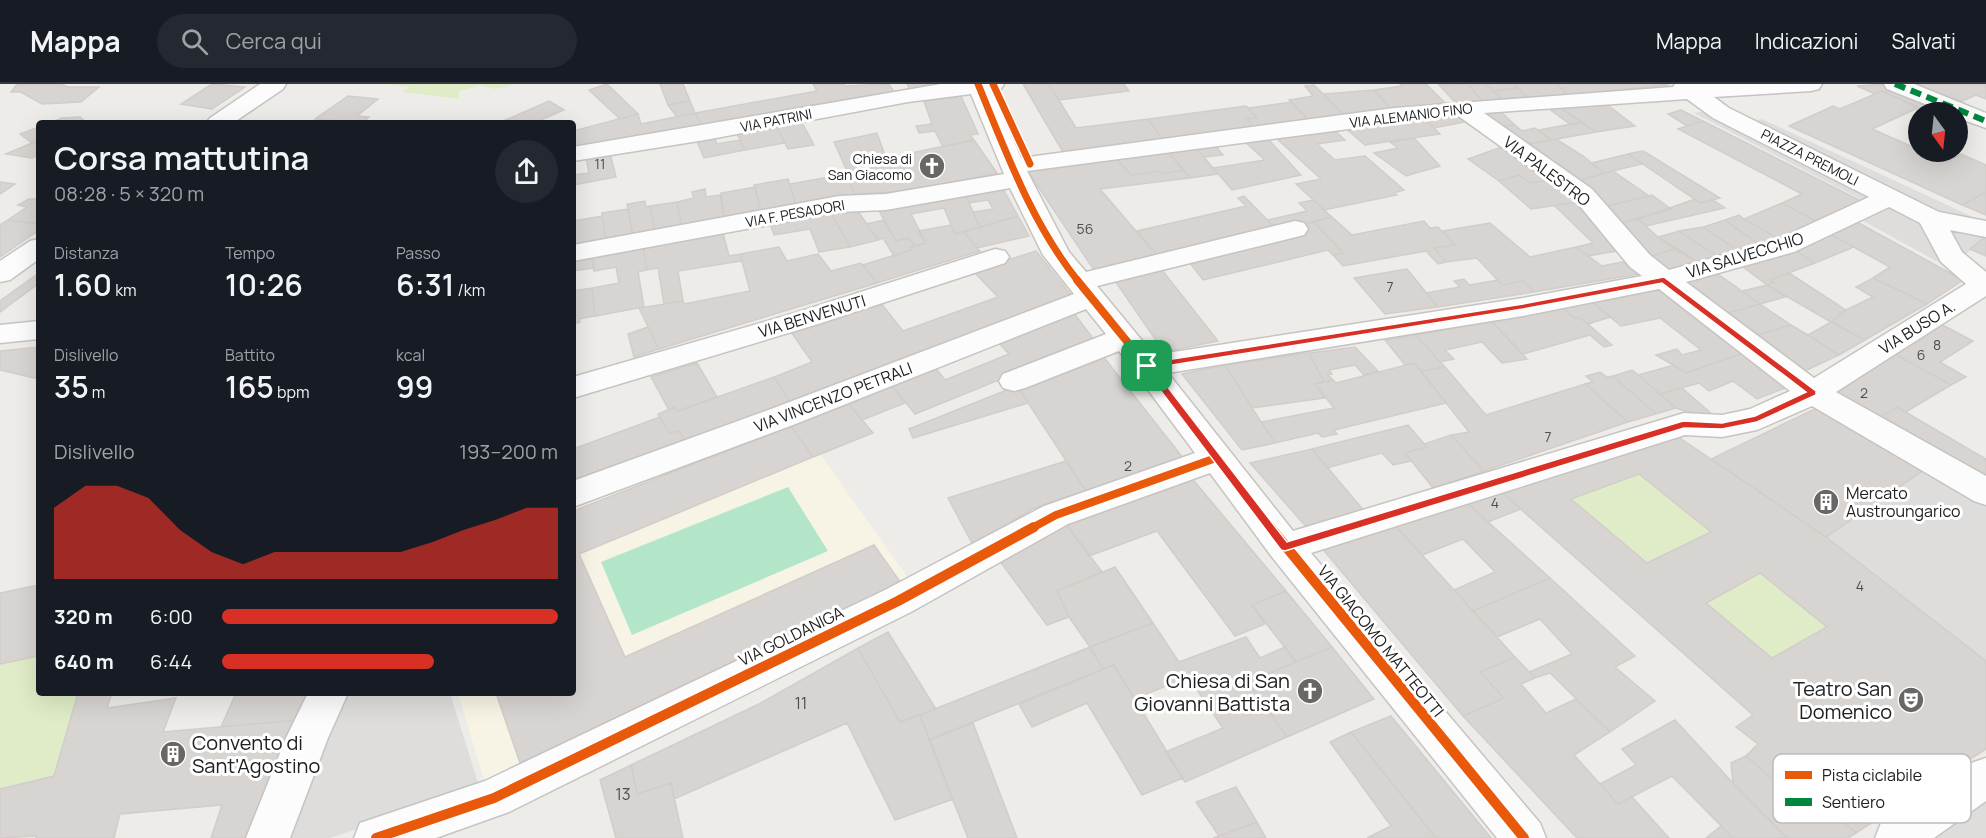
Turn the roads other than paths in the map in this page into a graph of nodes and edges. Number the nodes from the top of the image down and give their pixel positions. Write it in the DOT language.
graph roads {
  1 [pos="275,84"];
  2 [pos="1811,84"];
  3 [pos="1895,84"];
  4 [pos="983,85"];
  5 [pos="1686,88"];
  6 [pos="1462,108"];
  7 [pos="222,120"];
  8 [pos="1986,121"];
  9 [pos="576,154"];
  10 [pos="1015,173"];
  11 [pos="1890,197"];
  12 [pos="1931,218"];
  13 [pos="1294,229"];
  14 [pos="1986,229"];
  15 [pos="36,249"];
  16 [pos="576,253"];
  17 [pos="995,257"];
  18 [pos="0,274"];
  19 [pos="1664,280"];
  20 [pos="1086,290"];
  21 [pos="36,330"];
  22 [pos="0,334"];
  23 [pos="1124,338"];
  24 [pos="1147,366"];
  25 [pos="1014,381"];
  26 [pos="576,387"];
  27 [pos="1813,393"];
  28 [pos="1216,458"];
  29 [pos="1986,492"];
  30 [pos="576,493"];
  31 [pos="1285,547"];
  32 [pos="327,696"];
  33 [pos="1986,777"];
  34 [pos="1971,787"];
  35 [pos="1919,823"];
  36 [pos="268,838"];
  37 [pos="376,838"];
  38 [pos="1524,838"];
  39 [pos="1897,838"];
  1 -- 7 [label="street"];
  2 -- 5 [label="street, VIA ALEMANIO FINO"];
  3 -- 8 [label="street"];
  4 -- 9 [label="street, VIA PATRINI"];
  4 -- 10 [label="street, VIA GIACOMO MATTEOTTI"];
  5 -- 6 [label="street, VIA ALEMANIO FINO"];
  5 -- 11 [label="street, PIAZZA PREMOLI"];
  6 -- 10 [label="street, VIA ALEMANIO FINO"];
  6 -- 19 [label="street, VIA PALESTRO"];
  10 -- 16 [label="street, VIA F. PESADORI"];
  10 -- 20 [label="street, VIA GIACOMO MATTEOTTI"];
  11 -- 12 [label="street, PIAZZA PREMOLI"];
  11 -- 19 [label="street, VIA SALVECCHIO"];
  12 -- 14 [label="street, PIAZZA PREMOLI"];
  12 -- 27 [label="street, VIA BUSO A."];
  13 -- 20 [label="street"];
  15 -- 18 [label="street"];
  17 -- 26 [label="street, VIA BENVENUTI"];
  19 -- 24 [label="street, VIA SALVECCHIO"];
  19 -- 27 [label="street, VIA PALESTRO"];
  20 -- 23 [label="street, VIA GIACOMO MATTEOTTI"];
  20 -- 30 [label="street, VIA VINCENZO PETRALI"];
  21 -- 22 [label="street"];
  23 -- 24 [label="street, VIA GIACOMO MATTEOTTI"];
  23 -- 25 [label="street"];
  24 -- 28 [label="street, VIA GIACOMO MATTEOTTI"];
  27 -- 29 [label="street, VIA PALESTRO"];
  27 -- 31 [label="street"];
  28 -- 31 [label="street, VIA GIACOMO MATTEOTTI"];
  28 -- 37 [label="street, VIA GOLDANIGA"];
  31 -- 38 [label="street, VIA GIACOMO MATTEOTTI"];
  32 -- 36 [label="street"];
  33 -- 34 [label="street"];
  35 -- 39 [label="street"];
}
